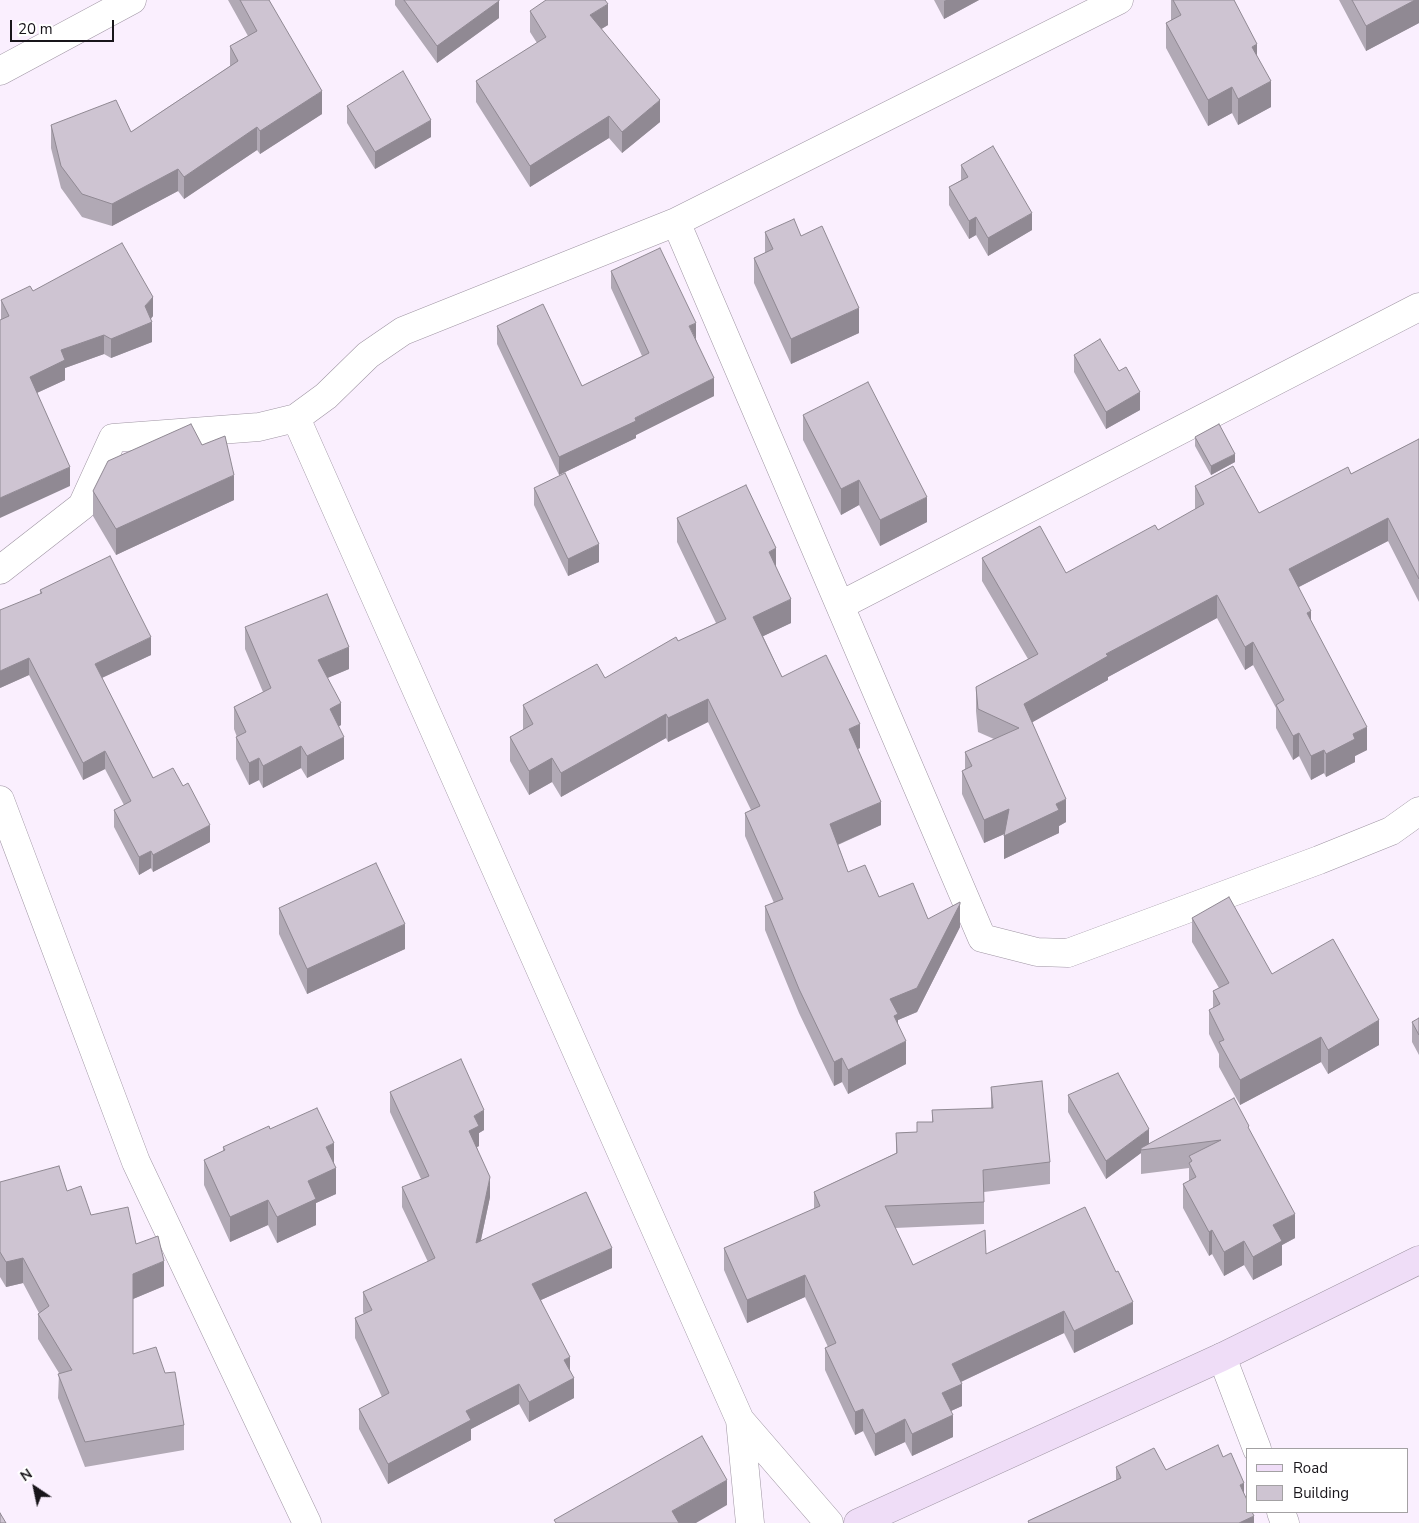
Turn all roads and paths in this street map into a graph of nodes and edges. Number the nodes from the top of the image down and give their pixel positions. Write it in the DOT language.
graph roads {
  1 [pos="132,0"];
  2 [pos="1119,0"];
  3 [pos="0,70"];
  4 [pos="676,222"];
  5 [pos="1419,307"];
  6 [pos="296,418"];
  7 [pos="0,570"];
  8 [pos="840,605"];
  9 [pos="0,801"];
  10 [pos="1419,811"];
  11 [pos="1419,1260"];
  12 [pos="1222,1357"];
  13 [pos="740,1420"];
  14 [pos="1257,1448"];
  15 [pos="307,1523"];
  16 [pos="750,1523"];
  17 [pos="829,1523"];
  18 [pos="858,1523"];
  1 -- 3 [label="street"];
  2 -- 4 [label="street"];
  4 -- 6 [label="street"];
  4 -- 8 [label="street"];
  5 -- 8 [label="street"];
  6 -- 7 [label="street"];
  6 -- 13 [label="street"];
  8 -- 10 [label="street"];
  9 -- 15 [label="street"];
  11 -- 12 [label="street"];
  12 -- 14 [label="street"];
  12 -- 18 [label="street"];
  13 -- 16 [label="street"];
  13 -- 17 [label="street"];
}
